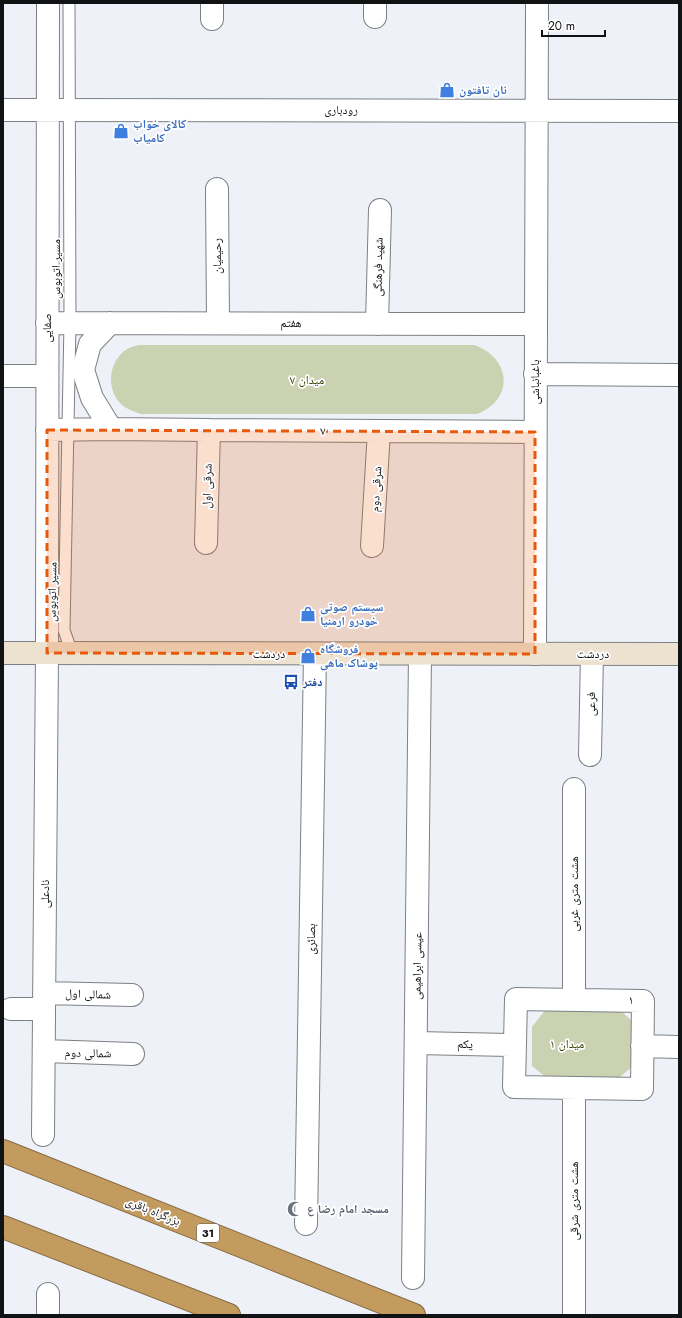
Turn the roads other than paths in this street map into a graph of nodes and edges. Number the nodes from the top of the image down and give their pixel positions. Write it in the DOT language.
graph roads {
  1 [pos="48,3"];
  2 [pos="69,3"];
  3 [pos="537,3"];
  4 [pos="3,110"];
  5 [pos="58,110"];
  6 [pos="536,111"];
  7 [pos="679,111"];
  8 [pos="217,189"];
  9 [pos="380,210"];
  10 [pos="47,323"];
  11 [pos="70,323"];
  12 [pos="110,323"];
  13 [pos="218,323"];
  14 [pos="377,324"];
  15 [pos="536,324"];
  16 [pos="535,374"];
  17 [pos="679,375"];
  18 [pos="3,376"];
  19 [pos="47,376"];
  20 [pos="111,428"];
  21 [pos="47,430"];
  22 [pos="69,430"];
  23 [pos="209,430"];
  24 [pos="379,431"];
  25 [pos="535,432"];
  26 [pos="206,542"];
  27 [pos="372,546"];
  28 [pos="3,653"];
  29 [pos="46,653"];
  30 [pos="72,653"];
  31 [pos="315,654"];
  32 [pos="420,654"];
  33 [pos="535,654"];
  34 [pos="592,654"];
  35 [pos="679,654"];
  36 [pos="590,755"];
  37 [pos="574,789"];
  38 [pos="132,996"];
  39 [pos="574,1000"];
  40 [pos="44,1001"];
  41 [pos="11,1009"];
  42 [pos="416,1043"];
  43 [pos="515,1044"];
  44 [pos="642,1046"];
  45 [pos="679,1047"];
  46 [pos="44,1052"];
  47 [pos="132,1054"];
  48 [pos="574,1088"];
  49 [pos="43,1134"];
  50 [pos="3,1151"];
  51 [pos="306,1224"];
  52 [pos="3,1227"];
  53 [pos="413,1278"];
  54 [pos="229,1315"];
  55 [pos="414,1315"];
  56 [pos="574,1315"];
  1 -- 5 [label="street, صفایی"];
  2 -- 5 [label="lane, مسیر اتوبوس"];
  3 -- 6 [label="street, باغبانباشی"];
  4 -- 5 [label="street, رودباری"];
  5 -- 6 [label="street, رودباری"];
  5 -- 10 [label="street, صفایی"];
  5 -- 11 [label="lane, مسیر اتوبوس"];
  6 -- 7 [label="street, رودباری"];
  6 -- 15 [label="street, باغبانباشی"];
  8 -- 13 [label="street, رحیمیان"];
  9 -- 14 [label="street, شهید فرهنگی"];
  10 -- 11 [label="street, هفتم"];
  10 -- 19 [label="street, صفایی"];
  11 -- 12 [label="street, هفتم"];
  11 -- 22 [label="lane, مسیر اتوبوس"];
  12 -- 13 [label="street, هفتم"];
  12 -- 20 [label="street"];
  13 -- 14 [label="street, هفتم"];
  14 -- 15 [label="street, هفتم"];
  15 -- 16 [label="street, باغبانباشی"];
  16 -- 17 [label="street"];
  16 -- 25 [label="street, باغبانباشی"];
  18 -- 19 [label="street"];
  19 -- 21 [label="street, صفایی"];
  20 -- 22 [label="street, ۷"];
  20 -- 23 [label="street, ۷"];
  21 -- 22 [label="street, ۷"];
  21 -- 29 [label="street, صفایی"];
  22 -- 30 [label="lane, مسیر اتوبوس"];
  23 -- 24 [label="street, ۷"];
  23 -- 26 [label="street, شرقی اول"];
  24 -- 25 [label="street, ۷"];
  24 -- 27 [label="street, شرقی دوم"];
  25 -- 33 [label="street, باغبانباشی"];
  28 -- 29 [label="main road, دردشت"];
  29 -- 30 [label="main road, دردشت"];
  29 -- 40 [label="street, نادعلی"];
  30 -- 31 [label="main road, دردشت"];
  31 -- 32 [label="main road, دردشت"];
  31 -- 51 [label="street, بصائری"];
  32 -- 33 [label="main road, دردشت"];
  32 -- 42 [label="street, عیسی ابراهیمی"];
  33 -- 34 [label="main road, دردشت"];
  34 -- 35 [label="main road, دردشت"];
  34 -- 36 [label="street, فرعی"];
  37 -- 39 [label="street, هشت متری غربی"];
  38 -- 40 [label="street, شمالی اول"];
  39 -- 43 [label="street, ۱"];
  39 -- 44 [label="street, ۱"];
  40 -- 41 [label="street, شمالی اول"];
  40 -- 46 [label="street, نادعلی"];
  42 -- 43 [label="street, یکم"];
  42 -- 53 [label="street, عیسی ابراهیمی"];
  43 -- 48 [label="street, ۱"];
  44 -- 45 [label="street"];
  44 -- 48 [label="street, ۱"];
  46 -- 47 [label="street, شمالی دوم"];
  46 -- 49 [label="street, نادعلی"];
  48 -- 56 [label="street, هشت متری شرقی"];
  50 -- 55 [label="highway, بزرگراه باقری / 31"];
  52 -- 54 [label="highway"];
}
